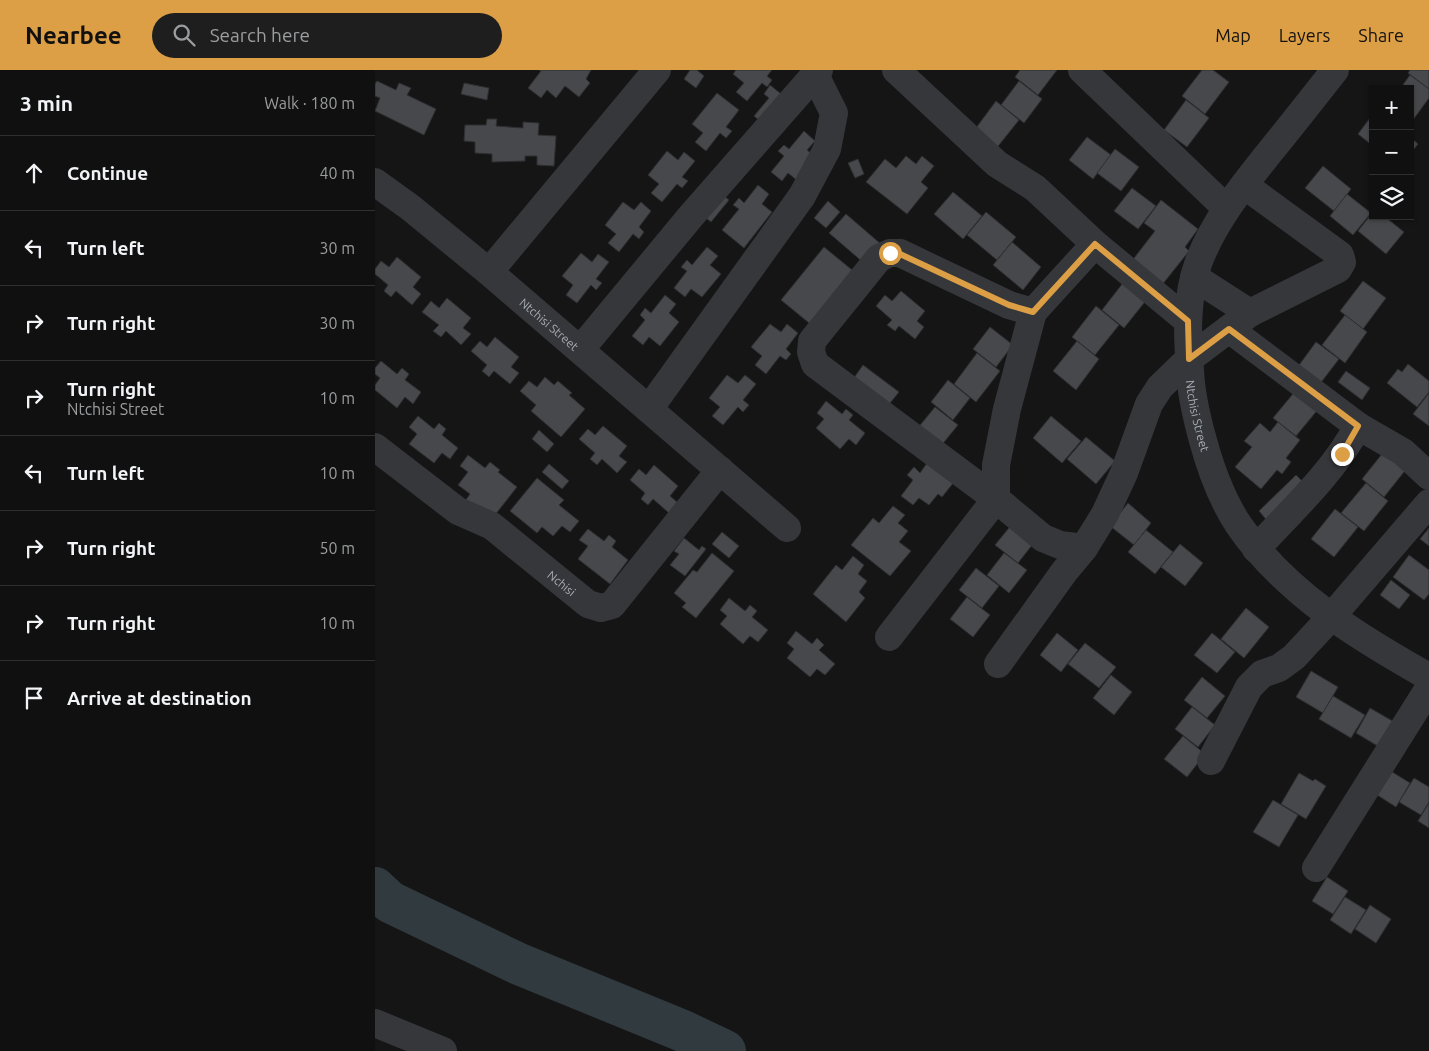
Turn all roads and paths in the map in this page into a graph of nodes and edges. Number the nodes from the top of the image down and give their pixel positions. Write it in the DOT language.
graph roads {
  1 [pos="657,70"];
  2 [pos="896,70"];
  3 [pos="1082,70"];
  4 [pos="1335,70"];
  5 [pos="817,72"];
  6 [pos="375,182"];
  7 [pos="1244,185"];
  8 [pos="1226,208"];
  9 [pos="1095,244"];
  10 [pos="489,272"];
  11 [pos="1194,277"];
  12 [pos="1033,312"];
  13 [pos="1250,313"];
  14 [pos="1188,321"];
  15 [pos="1229,329"];
  16 [pos="580,350"];
  17 [pos="1189,359"];
  18 [pos="649,409"];
  19 [pos="1358,426"];
  20 [pos="375,447"];
  21 [pos="720,470"];
  22 [pos="1429,476"];
  23 [pos="995,499"];
  24 [pos="1429,503"];
  25 [pos="787,528"];
  26 [pos="1084,548"];
  27 [pos="1256,549"];
  28 [pos="1332,616"];
  29 [pos="889,637"];
  30 [pos="998,664"];
  31 [pos="1429,677"];
  32 [pos="1429,688"];
  33 [pos="1211,761"];
  34 [pos="1315,868"];
  35 [pos="375,1023"];
  36 [pos="443,1051"];
  1 -- 10 [label="street"];
  2 -- 9 [label="street"];
  3 -- 8 [label="street"];
  4 -- 7 [label="street, Ntchisi Street"];
  5 -- 16 [label="street"];
  5 -- 18 [label="street"];
  6 -- 10 [label="street, Ntchisi Street"];
  7 -- 8 [label="street, Ntchisi Street"];
  7 -- 13 [label="street"];
  8 -- 11 [label="street, Ntchisi Street"];
  9 -- 12 [label="street"];
  9 -- 14 [label="street"];
  10 -- 16 [label="street, Ntchisi Street"];
  11 -- 13 [label="street"];
  11 -- 14 [label="street, Ntchisi Street"];
  12 -- 23 [label="street"];
  12 -- 23 [label="street"];
  13 -- 15 [label="street"];
  14 -- 17 [label="street, Ntchisi Street"];
  15 -- 17 [label="street"];
  15 -- 19 [label="street"];
  16 -- 18 [label="street, Ntchisi Street"];
  17 -- 26 [label="street"];
  17 -- 27 [label="street, Ntchisi Street"];
  18 -- 21 [label="street, Ntchisi Street"];
  19 -- 22 [label="street"];
  19 -- 27 [label="street"];
  20 -- 21 [label="street, Nchisi"];
  21 -- 25 [label="street, Ntchisi Street"];
  23 -- 26 [label="street"];
  23 -- 29 [label="street"];
  24 -- 28 [label="street"];
  26 -- 30 [label="street"];
  27 -- 28 [label="street, Ntchisi Street"];
  28 -- 31 [label="street, Ntchisi Street"];
  28 -- 33 [label="street"];
  32 -- 34 [label="street"];
  35 -- 36 [label="street"];
}
